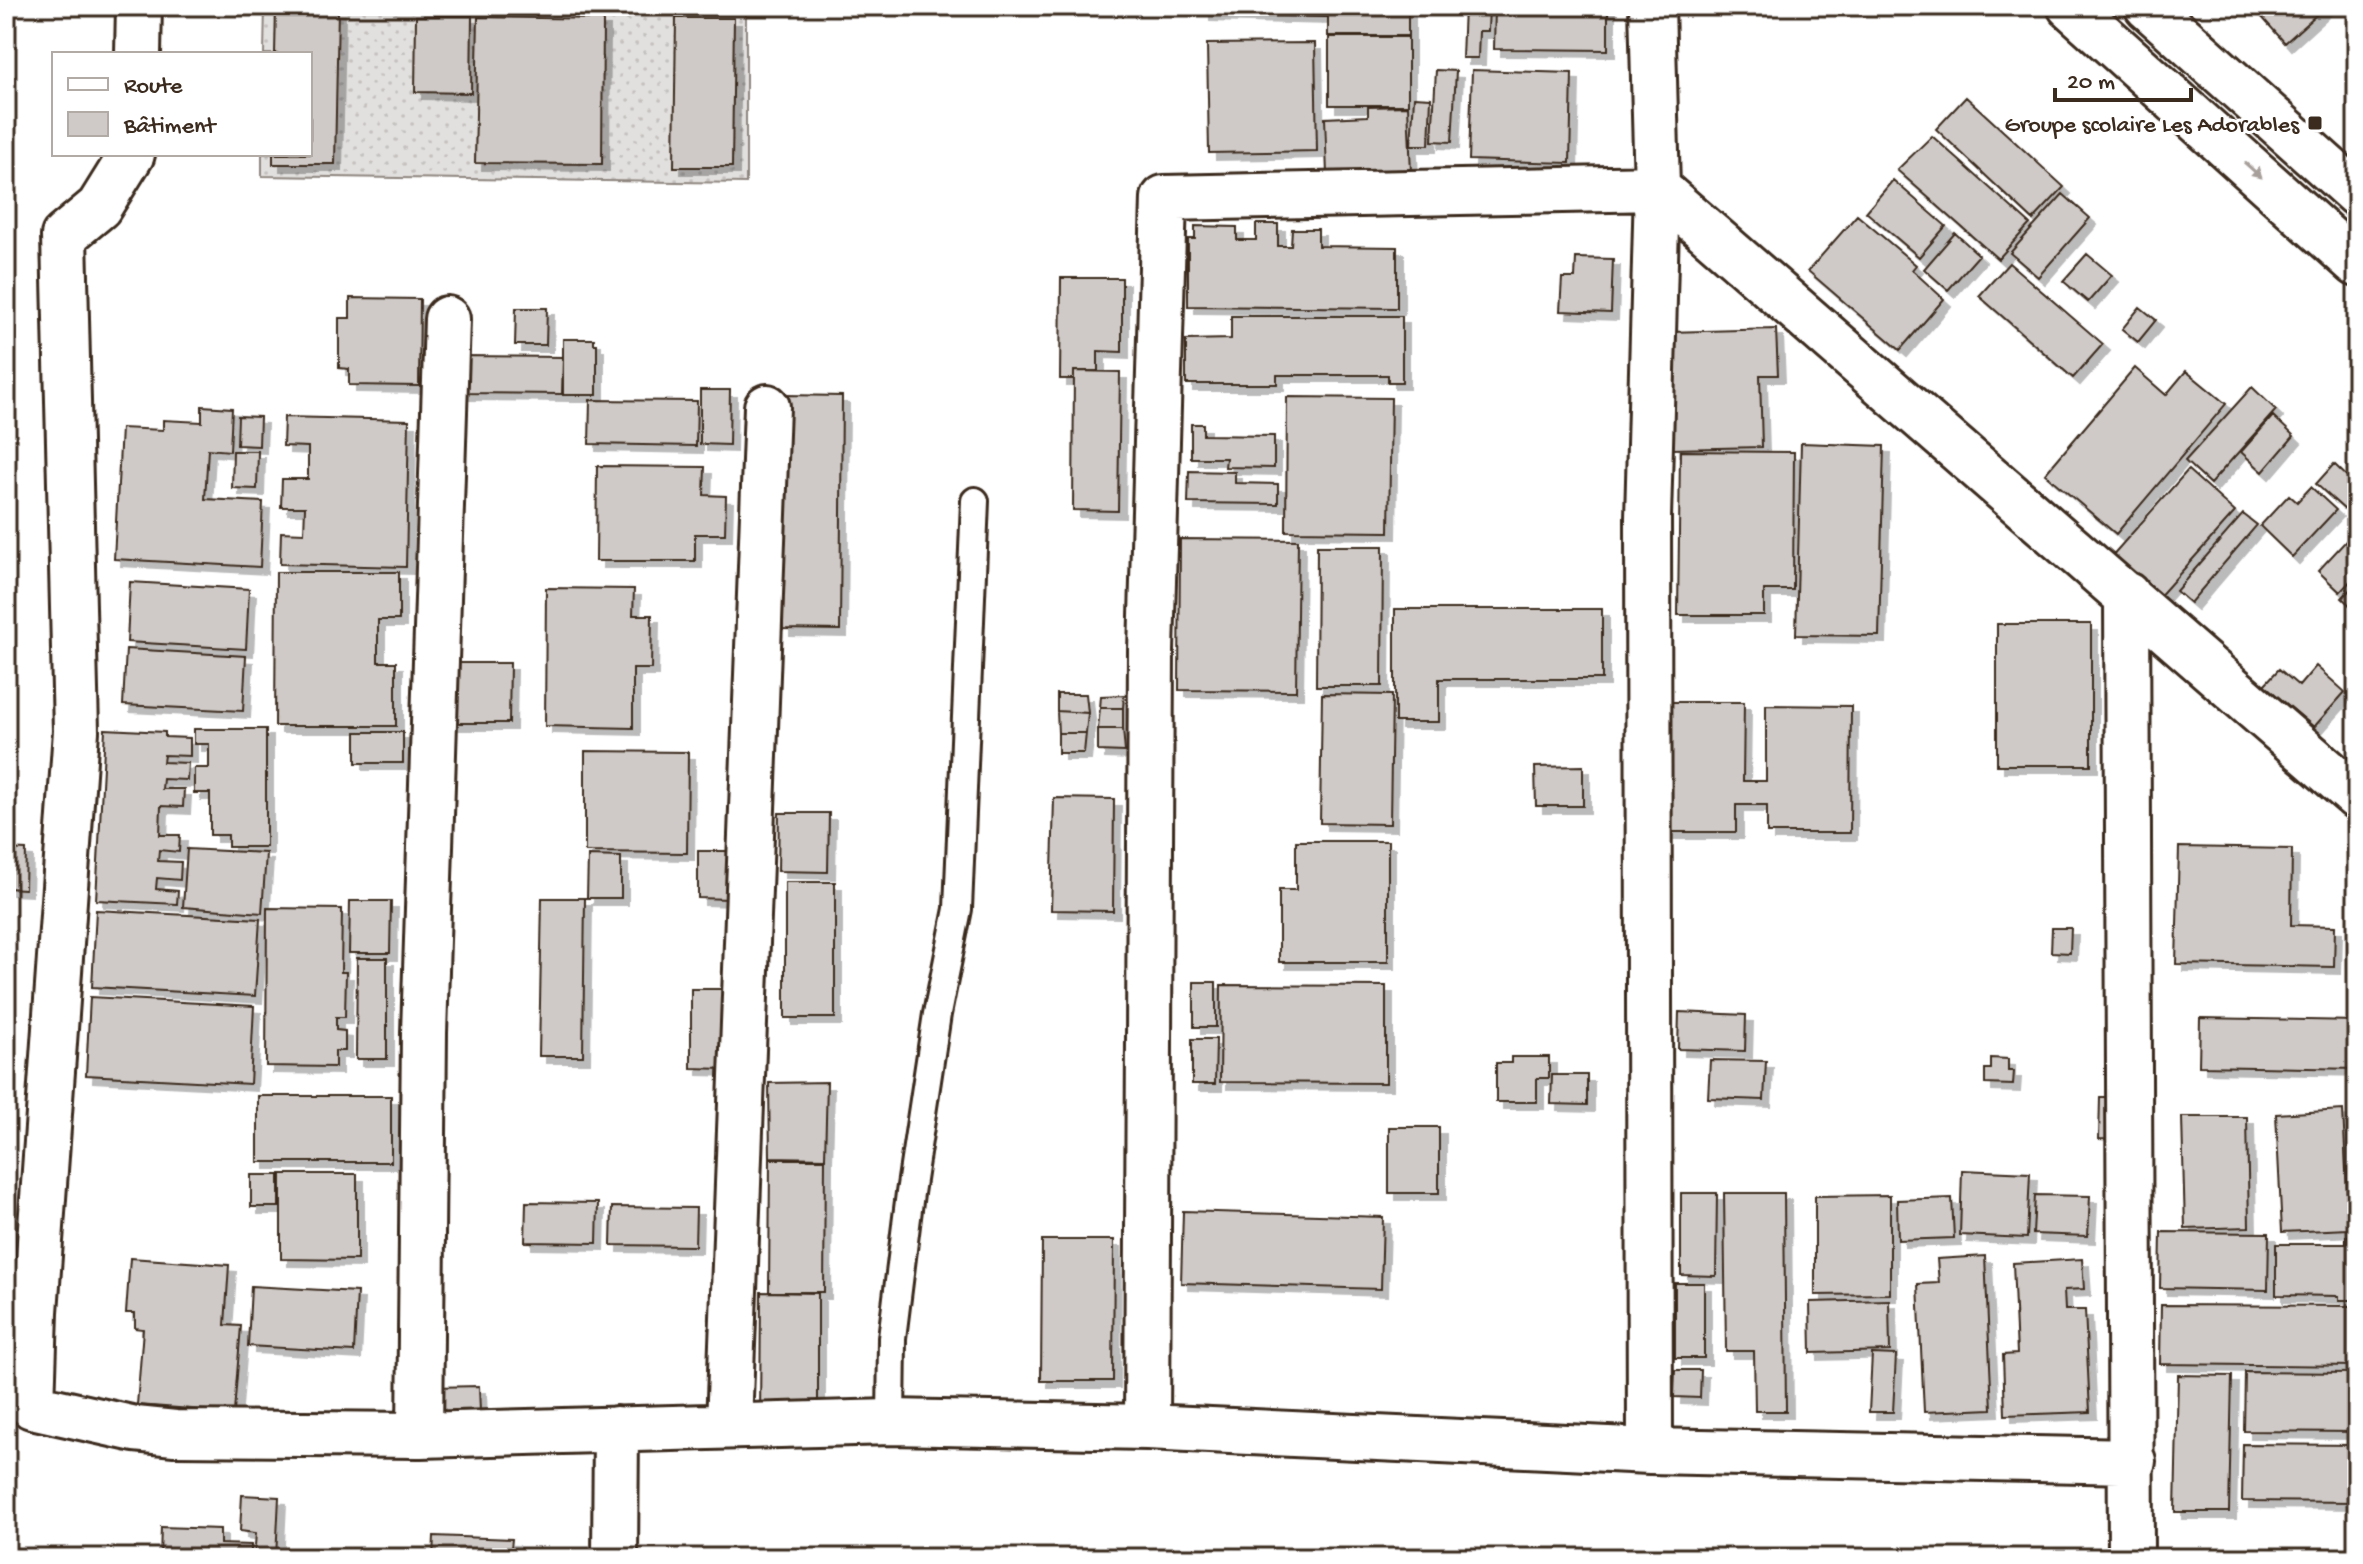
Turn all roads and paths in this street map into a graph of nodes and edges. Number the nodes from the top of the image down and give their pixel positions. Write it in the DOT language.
graph roads {
  1 [pos="139,6"];
  2 [pos="1652,6"];
  3 [pos="2070,6"];
  4 [pos="2147,6"];
  5 [pos="138,52"];
  6 [pos="131,156"];
  7 [pos="1657,188"];
  8 [pos="2357,194"];
  9 [pos="2357,264"];
  10 [pos="447,319"];
  11 [pos="767,407"];
  12 [pos="975,501"];
  13 [pos="2127,595"];
  14 [pos="2357,797"];
  15 [pos="891,1422"];
  16 [pos="729,1425"];
  17 [pos="1147,1427"];
  18 [pos="616,1429"];
  19 [pos="420,1435"];
  20 [pos="1650,1451"];
  21 [pos="2133,1461"];
  22 [pos="615,1558"];
  23 [pos="2131,1558"];
  1 -- 5 [label="street"];
  2 -- 7 [label="street"];
  3 -- 9 [label="street, one-way"];
  4 -- 8 [label="street"];
  6 -- 19 [label="street"];
  7 -- 13 [label="street"];
  7 -- 17 [label="street"];
  7 -- 20 [label="street"];
  10 -- 19 [label="street"];
  11 -- 16 [label="street"];
  12 -- 15 [label="lane"];
  13 -- 14 [label="street"];
  13 -- 21 [label="street"];
  15 -- 16 [label="street"];
  15 -- 17 [label="street"];
  16 -- 18 [label="street"];
  17 -- 20 [label="street"];
  18 -- 19 [label="street"];
  18 -- 22 [label="street"];
  20 -- 21 [label="street"];
  21 -- 23 [label="street"];
}
